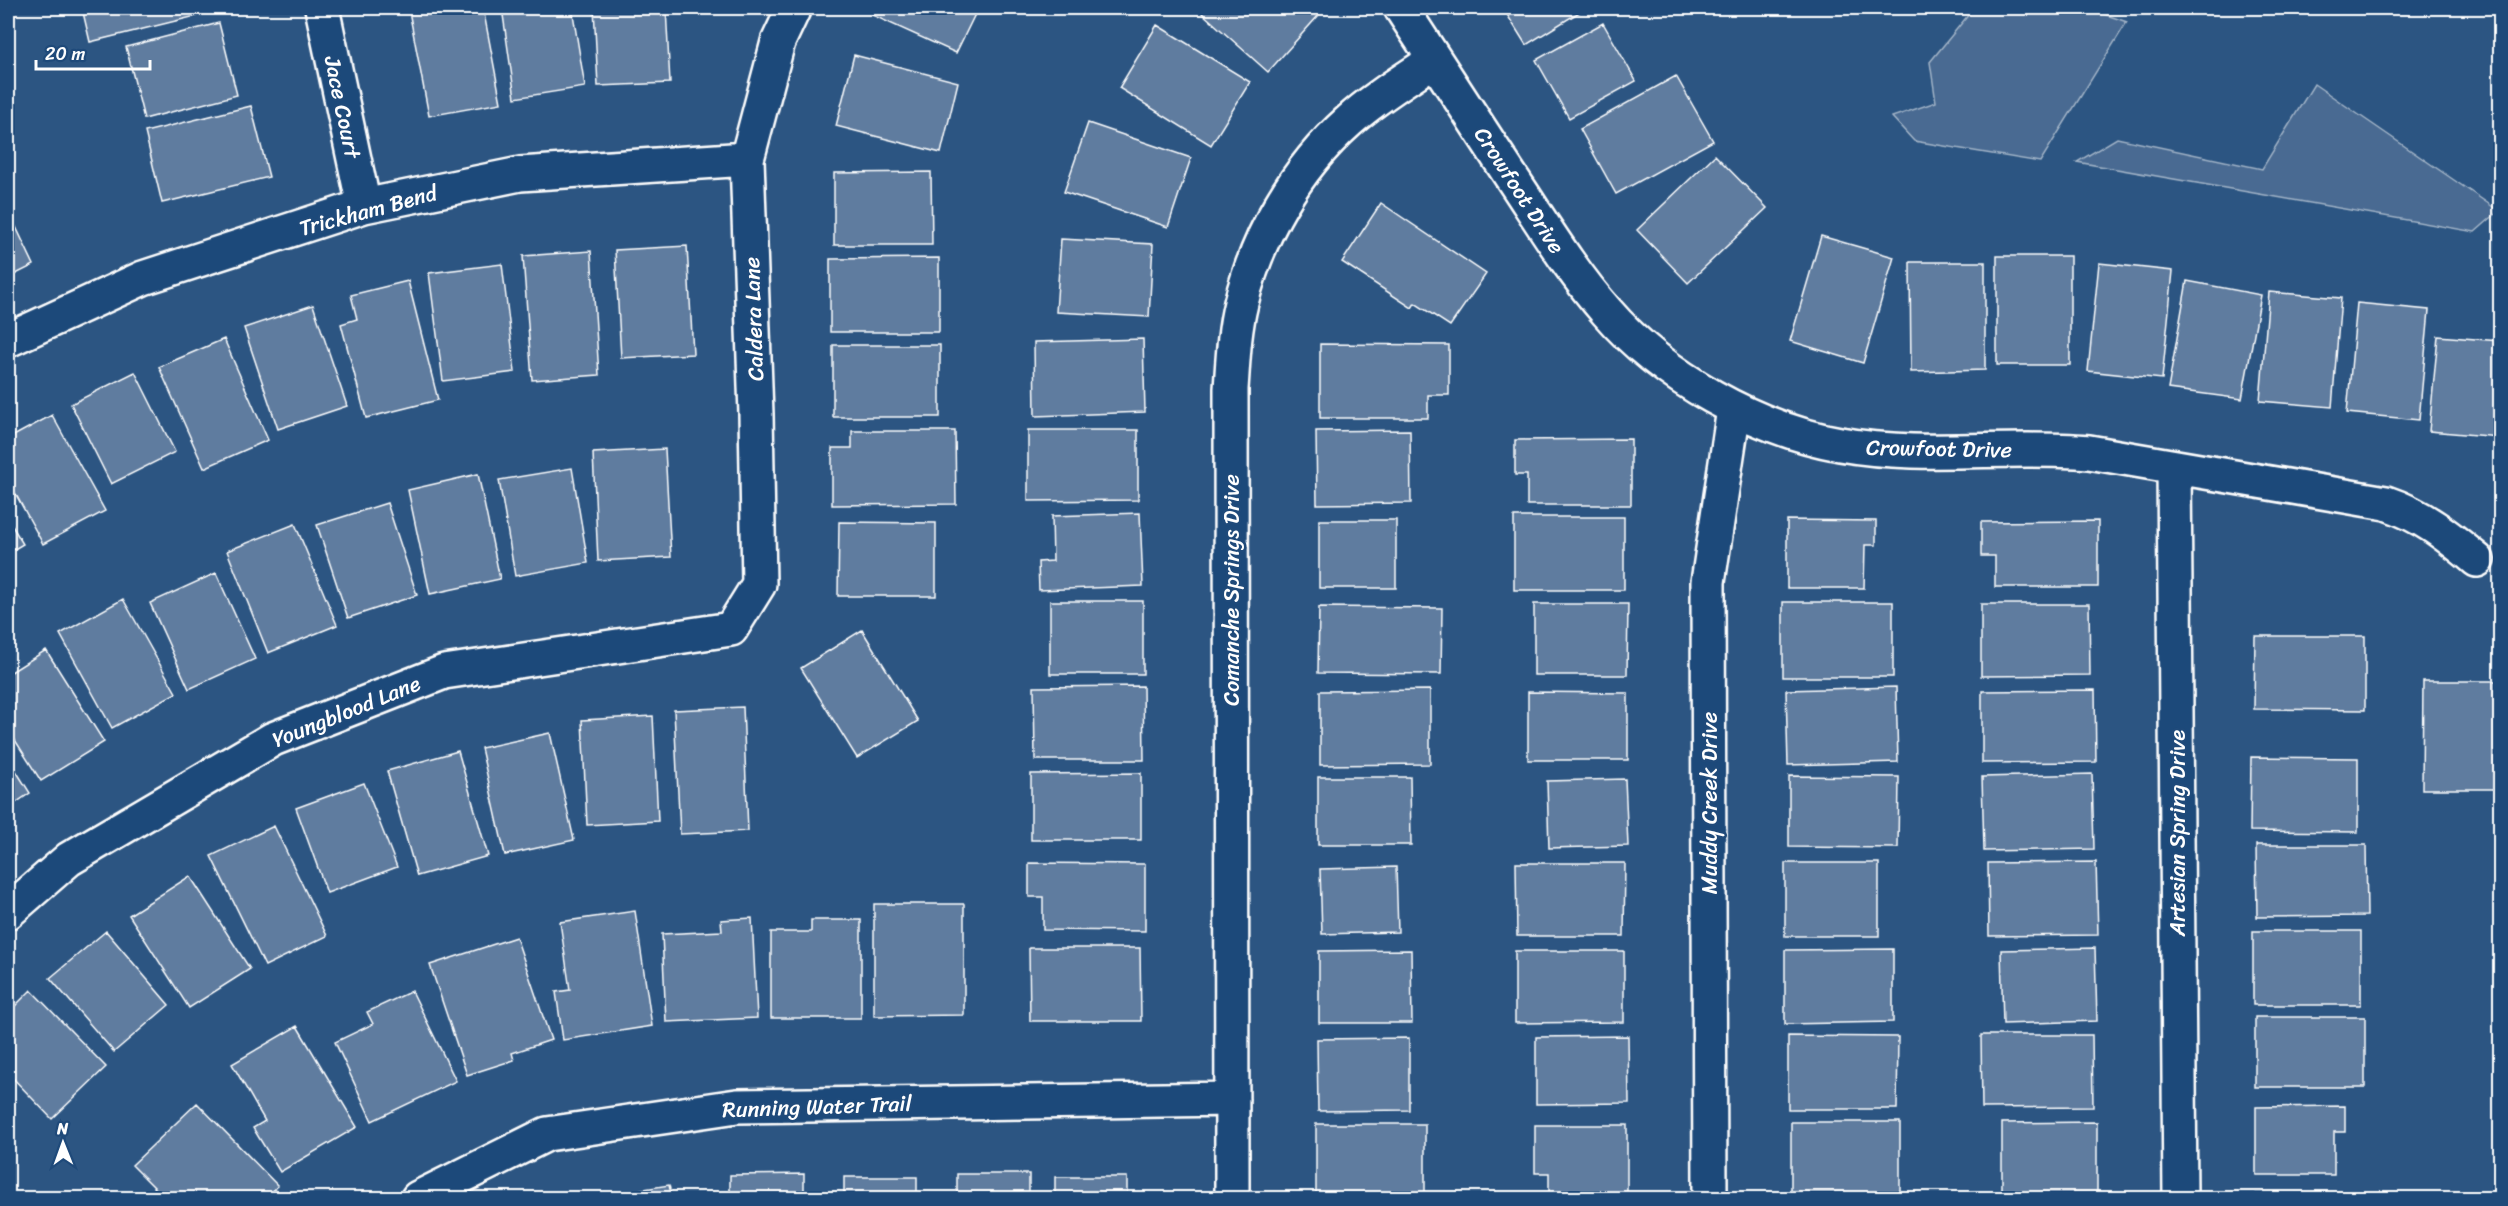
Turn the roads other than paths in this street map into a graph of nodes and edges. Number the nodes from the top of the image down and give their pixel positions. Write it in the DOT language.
graph roads {
  1 [pos="322,8"];
  2 [pos="794,8"];
  3 [pos="1401,8"];
  4 [pos="1434,60"];
  5 [pos="747,159"];
  6 [pos="364,206"];
  7 [pos="8,340"];
  8 [pos="1734,409"];
  9 [pos="2174,467"];
  10 [pos="2477,560"];
  11 [pos="731,629"];
  12 [pos="8,912"];
  13 [pos="1232,1099"];
  14 [pos="418,1198"];
  15 [pos="1232,1198"];
  16 [pos="1710,1198"];
  17 [pos="2180,1198"];
  1 -- 6 [label="street, Jace Court"];
  2 -- 5 [label="street, Caldera Lane"];
  3 -- 4 [label="street, Crowfoot Drive"];
  4 -- 8 [label="street, Crowfoot Drive"];
  4 -- 13 [label="street, Comanche Springs Drive"];
  5 -- 6 [label="street, Trickham Bend"];
  5 -- 11 [label="street, Caldera Lane"];
  6 -- 7 [label="street, Trickham Bend"];
  8 -- 9 [label="street, Crowfoot Drive"];
  8 -- 16 [label="street, Muddy Creek Drive"];
  9 -- 10 [label="street, Crowfoot Drive"];
  9 -- 17 [label="street, Artesian Spring Drive"];
  11 -- 12 [label="street, Youngblood Lane"];
  13 -- 14 [label="street, Running Water Trail"];
  13 -- 15 [label="street, Comanche Springs Drive"];
}
